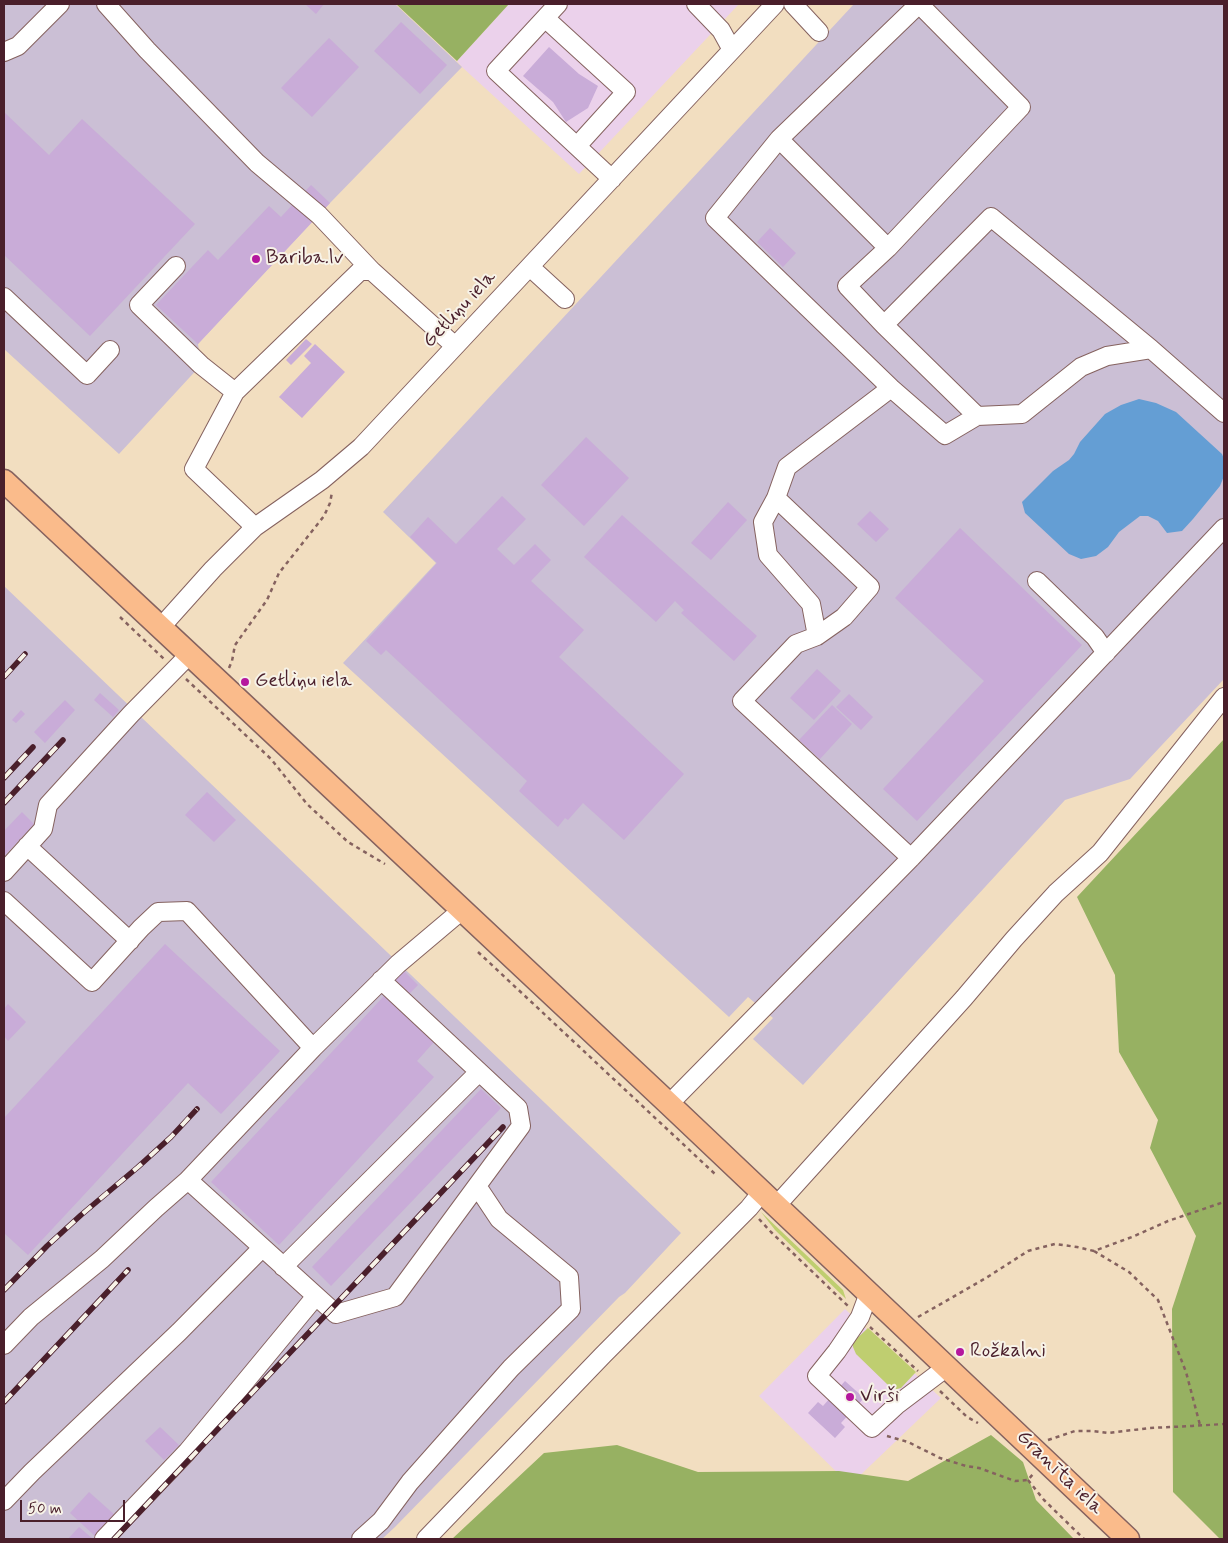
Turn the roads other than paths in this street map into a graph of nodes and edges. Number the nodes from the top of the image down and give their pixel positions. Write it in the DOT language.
graph roads {
  1 [pos="60,4"];
  2 [pos="106,4"];
  3 [pos="558,4"];
  4 [pos="696,4"];
  5 [pos="775,4"];
  6 [pos="793,4"];
  7 [pos="919,4"];
  8 [pos="545,18"];
  9 [pos="819,32"];
  10 [pos="732,50"];
  11 [pos="4,52"];
  12 [pos="779,140"];
  13 [pos="577,146"];
  14 [pos="612,179"];
  15 [pos="888,248"];
  16 [pos="176,266"];
  17 [pos="530,267"];
  18 [pos="372,271"];
  19 [pos="4,297"];
  20 [pos="565,299"];
  21 [pos="884,325"];
  22 [pos="455,346"];
  23 [pos="1151,349"];
  24 [pos="110,350"];
  25 [pos="891,388"];
  26 [pos="235,392"];
  27 [pos="1224,413"];
  28 [pos="977,416"];
  29 [pos="4,482"];
  30 [pos="776,498"];
  31 [pos="255,527"];
  32 [pos="1224,528"];
  33 [pos="1036,581"];
  34 [pos="161,627"];
  35 [pos="817,636"];
  36 [pos="1106,653"];
  37 [pos="182,662"];
  38 [pos="1224,697"];
  39 [pos="28,846"];
  40 [pos="911,858"];
  41 [pos="4,872"];
  42 [pos="4,900"];
  43 [pos="462,910"];
  44 [pos="130,941"];
  45 [pos="381,980"];
  46 [pos="313,1048"];
  47 [pos="479,1072"];
  48 [pos="669,1104"];
  49 [pos="188,1180"];
  50 [pos="477,1186"];
  51 [pos="762,1202"];
  52 [pos="262,1248"];
  53 [pos="284,1267"];
  54 [pos="868,1293"];
  55 [pos="316,1296"];
  56 [pos="4,1345"];
  57 [pos="947,1366"];
  58 [pos="4,1501"];
  59 [pos="104,1539"];
  60 [pos="361,1539"];
  61 [pos="426,1539"];
  62 [pos="1128,1539"];
  1 -- 11 [label="street"];
  2 -- 18 [label="street"];
  3 -- 8 [label="street"];
  4 -- 10 [label="street"];
  5 -- 10 [label="street, Getliņu iela"];
  6 -- 9 [label="street"];
  7 -- 12 [label="street"];
  7 -- 15 [label="street"];
  8 -- 13 [label="street"];
  8 -- 13 [label="street"];
  10 -- 14 [label="street, Getliņu iela"];
  12 -- 15 [label="street"];
  12 -- 25 [label="street"];
  13 -- 14 [label="street"];
  14 -- 17 [label="street, Getliņu iela"];
  15 -- 21 [label="street"];
  16 -- 26 [label="street"];
  17 -- 20 [label="street"];
  17 -- 22 [label="street, Getliņu iela"];
  18 -- 22 [label="street"];
  18 -- 26 [label="street"];
  19 -- 24 [label="street"];
  21 -- 23 [label="street"];
  21 -- 28 [label="street"];
  22 -- 31 [label="street, Getliņu iela"];
  23 -- 27 [label="street"];
  23 -- 28 [label="street"];
  25 -- 28 [label="street"];
  25 -- 30 [label="street"];
  26 -- 31 [label="street"];
  29 -- 34 [label="main road, Granīta iela"];
  30 -- 35 [label="street"];
  30 -- 35 [label="street"];
  31 -- 34 [label="street, Getliņu iela"];
  32 -- 36 [label="street"];
  33 -- 36 [label="street"];
  34 -- 37 [label="main road, Granīta iela"];
  35 -- 40 [label="street"];
  36 -- 40 [label="street"];
  37 -- 39 [label="street"];
  37 -- 43 [label="main road, Granīta iela"];
  38 -- 51 [label="street"];
  39 -- 41 [label="street"];
  39 -- 44 [label="street"];
  40 -- 48 [label="street"];
  42 -- 44 [label="street"];
  43 -- 45 [label="street"];
  43 -- 48 [label="main road, Granīta iela"];
  44 -- 46 [label="street"];
  45 -- 46 [label="street"];
  45 -- 47 [label="street"];
  46 -- 49 [label="street"];
  47 -- 50 [label="street"];
  47 -- 53 [label="street"];
  48 -- 51 [label="main road, Granīta iela"];
  49 -- 52 [label="street"];
  49 -- 56 [label="street"];
  50 -- 55 [label="street"];
  50 -- 60 [label="street"];
  51 -- 54 [label="main road, Granīta iela"];
  51 -- 61 [label="street"];
  52 -- 53 [label="street"];
  52 -- 58 [label="street"];
  53 -- 55 [label="street"];
  54 -- 57 [label="main road, Granīta iela"];
  54 -- 57 [label="street"];
  55 -- 59 [label="street"];
  57 -- 62 [label="main road, Granīta iela"];
}
